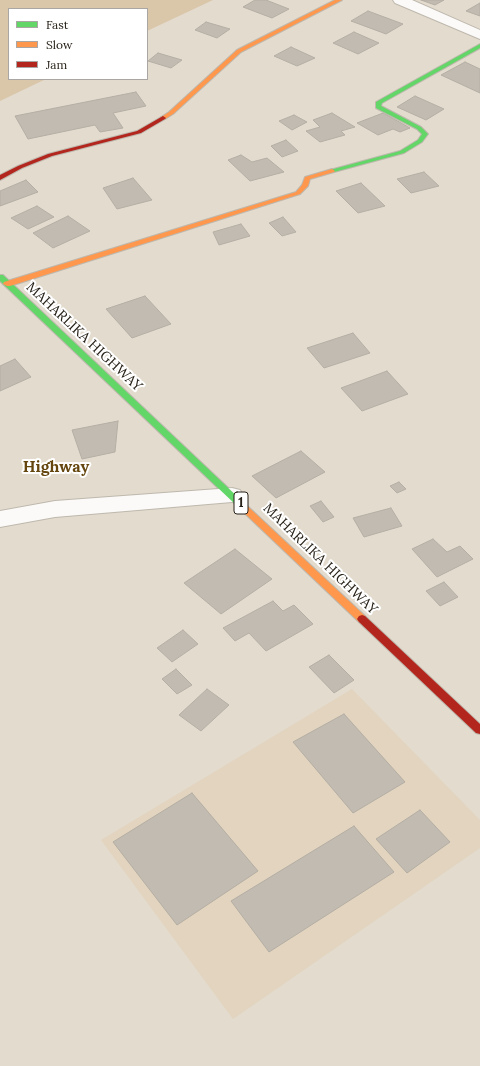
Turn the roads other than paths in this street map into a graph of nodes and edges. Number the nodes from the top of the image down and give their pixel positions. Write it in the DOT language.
graph roads {
  1 [pos="339,0"];
  2 [pos="400,0"];
  3 [pos="480,35"];
  4 [pos="480,46"];
  5 [pos="0,178"];
  6 [pos="0,277"];
  7 [pos="7,284"];
  8 [pos="232,495"];
  9 [pos="0,519"];
  10 [pos="480,730"];
  1 -- 5 [label="main road"];
  2 -- 3 [label="street"];
  4 -- 7 [label="main road"];
  6 -- 7 [label="main road, MAHARLIKA HIGHWAY / 1"];
  7 -- 8 [label="main road, MAHARLIKA HIGHWAY / 1"];
  8 -- 9 [label="street"];
  8 -- 10 [label="main road, MAHARLIKA HIGHWAY / 1"];
}
